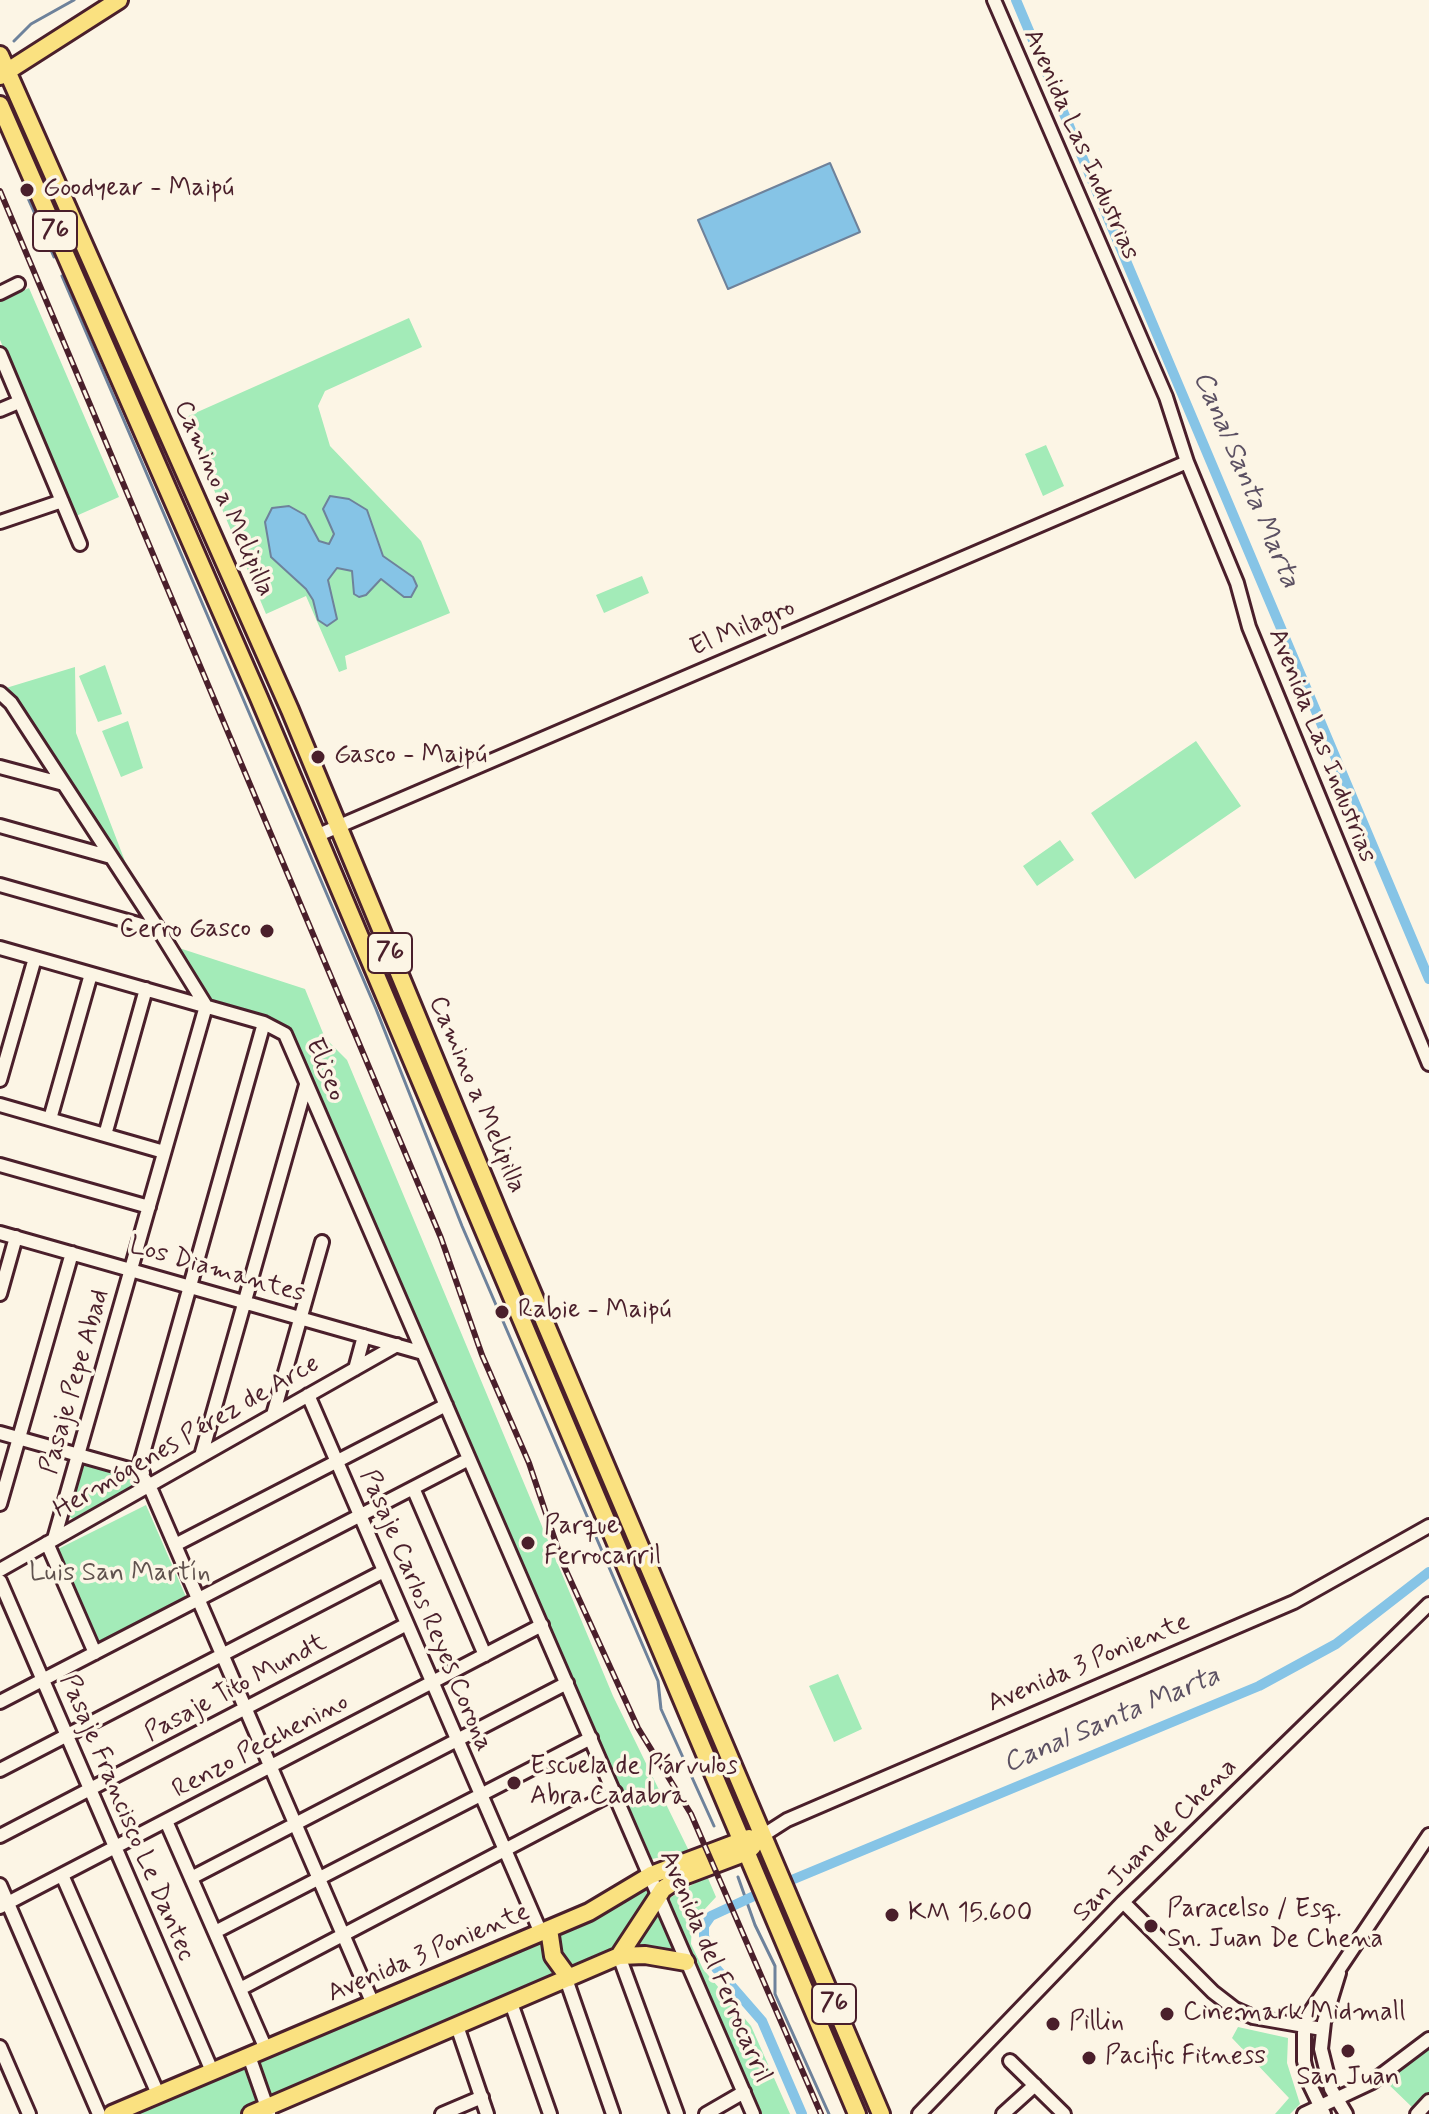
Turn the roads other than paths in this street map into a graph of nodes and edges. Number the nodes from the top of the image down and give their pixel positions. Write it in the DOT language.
graph roads {
  1 [pos="119,0"];
  2 [pos="994,0"];
  3 [pos="0,55"];
  4 [pos="4,74"];
  5 [pos="0,105"];
  6 [pos="0,125"];
  7 [pos="23,157"];
  8 [pos="18,284"];
  9 [pos="0,293"];
  10 [pos="0,354"];
  11 [pos="19,402"];
  12 [pos="0,410"];
  13 [pos="1187,462"];
  14 [pos="62,501"];
  15 [pos="0,522"];
  16 [pos="80,544"];
  17 [pos="0,693"];
  18 [pos="0,767"];
  19 [pos="60,783"];
  20 [pos="0,826"];
  21 [pos="337,827"];
  22 [pos="316,836"];
  23 [pos="111,857"];
  24 [pos="0,885"];
  25 [pos="159,930"];
  26 [pos="386,944"];
  27 [pos="0,948"];
  28 [pos="366,953"];
  29 [pos="35,958"];
  30 [pos="91,974"];
  31 [pos="146,989"];
  32 [pos="206,1006"];
  33 [pos="264,1023"];
  34 [pos="1429,1064"];
  35 [pos="0,1080"];
  36 [pos="306,1085"];
  37 [pos="0,1105"];
  38 [pos="50,1119"];
  39 [pos="105,1135"];
  40 [pos="468,1138"];
  41 [pos="447,1148"];
  42 [pos="164,1152"];
  43 [pos="0,1165"];
  44 [pos="149,1207"];
  45 [pos="504,1226"];
  46 [pos="0,1233"];
  47 [pos="484,1234"];
  48 [pos="16,1237"];
  49 [pos="322,1242"];
  50 [pos="72,1253"];
  51 [pos="131,1270"];
  52 [pos="191,1287"];
  53 [pos="0,1294"];
  54 [pos="244,1302"];
  55 [pos="300,1318"];
  56 [pos="364,1336"];
  57 [pos="397,1345"];
  58 [pos="423,1353"];
  59 [pos="355,1369"];
  60 [pos="308,1395"];
  61 [pos="446,1405"];
  62 [pos="273,1415"];
  63 [pos="0,1433"];
  64 [pos="19,1438"];
  65 [pos="78,1455"];
  66 [pos="201,1456"];
  67 [pos="469,1459"];
  68 [pos="337,1461"];
  69 [pos="138,1471"];
  70 [pos="155,1481"];
  71 [pos="413,1488"];
  72 [pos="0,1504"];
  73 [pos="360,1516"];
  74 [pos="1429,1526"];
  75 [pos="51,1541"];
  76 [pos="175,1545"];
  77 [pos="0,1570"];
  78 [pos="384,1571"];
  79 [pos="0,1581"];
  80 [pos="199,1599"];
  81 [pos="1429,1604"];
  82 [pos="407,1624"];
  83 [pos="542,1625"];
  84 [pos="95,1653"];
  85 [pos="223,1655"];
  86 [pos="485,1655"];
  87 [pos="43,1680"];
  88 [pos="432,1682"];
  89 [pos="567,1683"];
  90 [pos="0,1702"];
  91 [pos="246,1708"];
  92 [pos="67,1736"];
  93 [pos="591,1738"];
  94 [pos="457,1740"];
  95 [pos="271,1766"];
  96 [pos="0,1770"];
  97 [pos="90,1789"];
  98 [pos="615,1792"];
  99 [pos="481,1795"];
  100 [pos="166,1821"];
  101 [pos="296,1823"];
  102 [pos="1429,1835"];
  103 [pos="0,1836"];
  104 [pos="762,1836"];
  105 [pos="744,1846"];
  106 [pos="115,1847"];
  107 [pos="505,1850"];
  108 [pos="62,1875"];
  109 [pos="651,1875"];
  110 [pos="191,1878"];
  111 [pos="320,1878"];
  112 [pos="0,1885"];
  113 [pos="657,1895"];
  114 [pos="1123,1902"];
  115 [pos="4,1905"];
  116 [pos="545,1931"];
  117 [pos="215,1932"];
  118 [pos="344,1932"];
  119 [pos="619,1956"];
  120 [pos="686,1962"];
  121 [pos="1340,1970"];
  122 [pos="567,1979"];
  123 [pos="240,1989"];
  124 [pos="511,2003"];
  125 [pos="373,2004"];
  126 [pos="457,2026"];
  127 [pos="1304,2026"];
  128 [pos="1322,2029"];
  129 [pos="1429,2039"];
  130 [pos="0,2047"];
  131 [pos="266,2049"];
  132 [pos="249,2056"];
  133 [pos="1010,2061"];
  134 [pos="212,2071"];
  135 [pos="1035,2085"];
  136 [pos="744,2092"];
  137 [pos="158,2094"];
  138 [pos="482,2097"];
  139 [pos="1335,2100"];
  140 [pos="1429,2101"];
  141 [pos="1321,2110"];
  142 [pos="263,2112"];
  143 [pos="29,2114"];
  144 [pos="99,2114"];
  145 [pos="112,2114"];
  146 [pos="442,2114"];
  147 [pos="487,2114"];
  148 [pos="550,2114"];
  149 [pos="613,2114"];
  150 [pos="677,2114"];
  151 [pos="706,2114"];
  152 [pos="753,2114"];
  153 [pos="857,2114"];
  154 [pos="881,2114"];
  155 [pos="919,2114"];
  156 [pos="1003,2114"];
  157 [pos="1064,2114"];
  158 [pos="1304,2114"];
  159 [pos="1346,2114"];
  160 [pos="1417,2114"];
  1 -- 4 [label="main road"];
  2 -- 13 [label="street, Avenida Las Industrias"];
  3 -- 4 [label="main road, Camino a Melipilla / 76"];
  4 -- 21 [label="main road, Camino a Melipilla / 76"];
  5 -- 7 [label="main road, Camino a Melipilla / 76"];
  6 -- 7 [label="main road"];
  7 -- 22 [label="main road, Camino a Melipilla / 76"];
  8 -- 9 [label="street"];
  10 -- 11 [label="street"];
  11 -- 12 [label="street"];
  11 -- 14 [label="street"];
  13 -- 21 [label="street, El Milagro"];
  13 -- 34 [label="street, Avenida Las Industrias"];
  14 -- 15 [label="street"];
  14 -- 16 [label="street"];
  17 -- 19 [label="street"];
  18 -- 19 [label="street"];
  19 -- 23 [label="street"];
  20 -- 23 [label="street"];
  21 -- 22 [label="street, El Milagro"];
  21 -- 26 [label="main road, Camino a Melipilla / 76"];
  22 -- 28 [label="main road, Camino a Melipilla / 76"];
  23 -- 25 [label="street"];
  24 -- 25 [label="street"];
  25 -- 32 [label="street"];
  26 -- 28 [label="main road"];
  26 -- 40 [label="main road, Camino a Melipilla / 76"];
  27 -- 29 [label="street, Eliseo"];
  28 -- 41 [label="main road, Camino a Melipilla / 76"];
  29 -- 30 [label="street, Eliseo"];
  29 -- 35 [label="street"];
  30 -- 31 [label="street, Eliseo"];
  30 -- 38 [label="street"];
  31 -- 32 [label="street, Eliseo"];
  31 -- 39 [label="street"];
  32 -- 33 [label="street, Eliseo"];
  32 -- 42 [label="street, Pasaje Pepe Abad"];
  33 -- 36 [label="street, Eliseo"];
  33 -- 52 [label="street"];
  36 -- 54 [label="street"];
  36 -- 58 [label="street, Eliseo"];
  37 -- 38 [label="street"];
  38 -- 39 [label="street"];
  39 -- 42 [label="street"];
  40 -- 41 [label="main road"];
  40 -- 45 [label="main road, Camino a Melipilla / 76"];
  41 -- 47 [label="main road, Camino a Melipilla / 76"];
  42 -- 44 [label="street, Pasaje Pepe Abad"];
  43 -- 44 [label="street"];
  44 -- 51 [label="street, Pasaje Pepe Abad"];
  45 -- 47 [label="main road"];
  45 -- 104 [label="main road, Camino a Melipilla / 76"];
  46 -- 48 [label="street, Los Diamantes"];
  47 -- 105 [label="main road, Camino a Melipilla / 76"];
  48 -- 50 [label="street, Los Diamantes"];
  48 -- 53 [label="street"];
  49 -- 55 [label="street"];
  50 -- 51 [label="street, Los Diamantes"];
  50 -- 64 [label="street"];
  51 -- 52 [label="street, Los Diamantes"];
  51 -- 65 [label="street, Pasaje Pepe Abad"];
  52 -- 54 [label="street, Los Diamantes"];
  52 -- 69 [label="street"];
  54 -- 55 [label="street, Los Diamantes"];
  54 -- 66 [label="street"];
  55 -- 56 [label="street, Los Diamantes"];
  55 -- 62 [label="street"];
  56 -- 57 [label="street, Los Diamantes"];
  56 -- 59 [label="street"];
  57 -- 58 [label="street, Los Diamantes"];
  57 -- 59 [label="street, Hermógenes Pérez de Arce"];
  58 -- 61 [label="street, Avenida del Ferrocarril"];
  59 -- 60 [label="street, Hermógenes Pérez de Arce"];
  60 -- 62 [label="street, Hermógenes Pérez de Arce"];
  60 -- 68 [label="street, Pasaje Carlos Reyes Corona"];
  61 -- 67 [label="street, Avenida del Ferrocarril"];
  61 -- 68 [label="street"];
  62 -- 66 [label="street, Hermógenes Pérez de Arce"];
  63 -- 64 [label="street"];
  64 -- 65 [label="street"];
  64 -- 72 [label="street"];
  65 -- 69 [label="street"];
  65 -- 75 [label="street, Pasaje Pepe Abad"];
  66 -- 70 [label="street, Hermógenes Pérez de Arce"];
  67 -- 71 [label="street"];
  67 -- 83 [label="street, Avenida del Ferrocarril"];
  68 -- 73 [label="street, Pasaje Carlos Reyes Corona"];
  68 -- 76 [label="street"];
  69 -- 70 [label="street"];
  70 -- 75 [label="street, Hermógenes Pérez de Arce"];
  70 -- 76 [label="street"];
  71 -- 73 [label="street"];
  71 -- 86 [label="street"];
  73 -- 78 [label="street, Pasaje Carlos Reyes Corona"];
  73 -- 80 [label="street"];
  74 -- 104 [label="street, Avenida 3 Poniente"];
  75 -- 77 [label="street, Hermógenes Pérez de Arce"];
  75 -- 84 [label="street"];
  76 -- 80 [label="street"];
  78 -- 82 [label="street, Pasaje Carlos Reyes Corona"];
  78 -- 85 [label="street"];
  79 -- 87 [label="street, Pasaje Francisco Le Dantec"];
  80 -- 84 [label="street"];
  80 -- 85 [label="street"];
  81 -- 114 [label="street, San Juan de Chena"];
  82 -- 88 [label="street, Pasaje Carlos Reyes Corona"];
  82 -- 91 [label="street, Pasaje Tito Mundt"];
  83 -- 86 [label="street, Renzo Pecchenino"];
  83 -- 89 [label="street, Avenida del Ferrocarril"];
  84 -- 87 [label="street"];
  85 -- 91 [label="street"];
  85 -- 92 [label="street"];
  86 -- 88 [label="street, Renzo Pecchenino"];
  87 -- 90 [label="street"];
  87 -- 92 [label="street, Pasaje Francisco Le Dantec"];
  88 -- 94 [label="street, Pasaje Carlos Reyes Corona"];
  88 -- 95 [label="street, Renzo Pecchenino"];
  89 -- 93 [label="street, Avenida del Ferrocarril"];
  89 -- 94 [label="street"];
  91 -- 95 [label="street"];
  91 -- 97 [label="street, Pasaje Tito Mundt"];
  92 -- 96 [label="street"];
  92 -- 97 [label="street, Pasaje Francisco Le Dantec"];
  93 -- 98 [label="street, Avenida del Ferrocarril"];
  93 -- 99 [label="street"];
  94 -- 99 [label="street, Pasaje Carlos Reyes Corona"];
  94 -- 101 [label="street"];
  95 -- 100 [label="street, Renzo Pecchenino"];
  95 -- 101 [label="street"];
  97 -- 103 [label="street, Pasaje Tito Mundt"];
  97 -- 106 [label="street, Pasaje Francisco Le Dantec"];
  98 -- 107 [label="street"];
  98 -- 109 [label="street, Avenida del Ferrocarril"];
  99 -- 107 [label="street, Pasaje Carlos Reyes Corona"];
  99 -- 111 [label="street"];
  100 -- 106 [label="street, Renzo Pecchenino"];
  100 -- 110 [label="street"];
  101 -- 110 [label="street"];
  101 -- 111 [label="street"];
  102 -- 121 [label="street"];
  104 -- 105 [label="main road, Avenida 3 Poniente"];
  104 -- 154 [label="main road, Camino a Melipilla / 76"];
  105 -- 109 [label="main road, Avenida 3 Poniente"];
  105 -- 113 [label="main road, Avenida 3 Poniente"];
  105 -- 153 [label="main road, Camino a Melipilla / 76"];
  106 -- 108 [label="street, Renzo Pecchenino"];
  106 -- 134 [label="street, Pasaje Francisco Le Dantec"];
  107 -- 116 [label="street, Pasaje Carlos Reyes Corona"];
  107 -- 118 [label="street"];
  108 -- 115 [label="street, Renzo Pecchenino"];
  108 -- 137 [label="street"];
  109 -- 113 [label="street, Avenida del Ferrocarril"];
  109 -- 116 [label="main road, Avenida 3 Poniente"];
  110 -- 117 [label="street"];
  111 -- 117 [label="street"];
  111 -- 118 [label="street"];
  112 -- 115 [label="street"];
  113 -- 119 [label="main road, Avenida 3 Poniente"];
  113 -- 120 [label="street, Avenida del Ferrocarril"];
  114 -- 127 [label="street"];
  114 -- 155 [label="street, San Juan de Chena"];
  115 -- 144 [label="street"];
  116 -- 122 [label="main road"];
  116 -- 125 [label="main road, Avenida 3 Poniente"];
  117 -- 123 [label="street"];
  118 -- 123 [label="street"];
  118 -- 125 [label="street"];
  119 -- 120 [label="main road"];
  119 -- 122 [label="main road"];
  119 -- 150 [label="street"];
  120 -- 136 [label="street, Avenida del Ferrocarril"];
  121 -- 127 [label="street"];
  121 -- 128 [label="street"];
  122 -- 124 [label="main road"];
  122 -- 149 [label="street"];
  123 -- 131 [label="street"];
  124 -- 126 [label="main road"];
  124 -- 148 [label="street"];
  125 -- 131 [label="main road, Avenida 3 Poniente"];
  126 -- 138 [label="street"];
  126 -- 142 [label="main road"];
  127 -- 128 [label="street"];
  127 -- 141 [label="street"];
  128 -- 139 [label="street"];
  129 -- 139 [label="street"];
  130 -- 143 [label="street"];
  131 -- 132 [label="main road, Avenida 3 Poniente"];
  132 -- 134 [label="main road, Avenida 3 Poniente"];
  132 -- 142 [label="street"];
  133 -- 135 [label="street"];
  134 -- 137 [label="main road, Avenida 3 Poniente"];
  135 -- 156 [label="street"];
  135 -- 157 [label="street"];
  136 -- 151 [label="street"];
  136 -- 152 [label="street, Avenida del Ferrocarril"];
  137 -- 145 [label="main road, Avenida 3 Poniente"];
  138 -- 146 [label="street"];
  138 -- 147 [label="street"];
  139 -- 141 [label="street"];
  139 -- 159 [label="street"];
  140 -- 160 [label="street"];
  141 -- 158 [label="street"];
}
